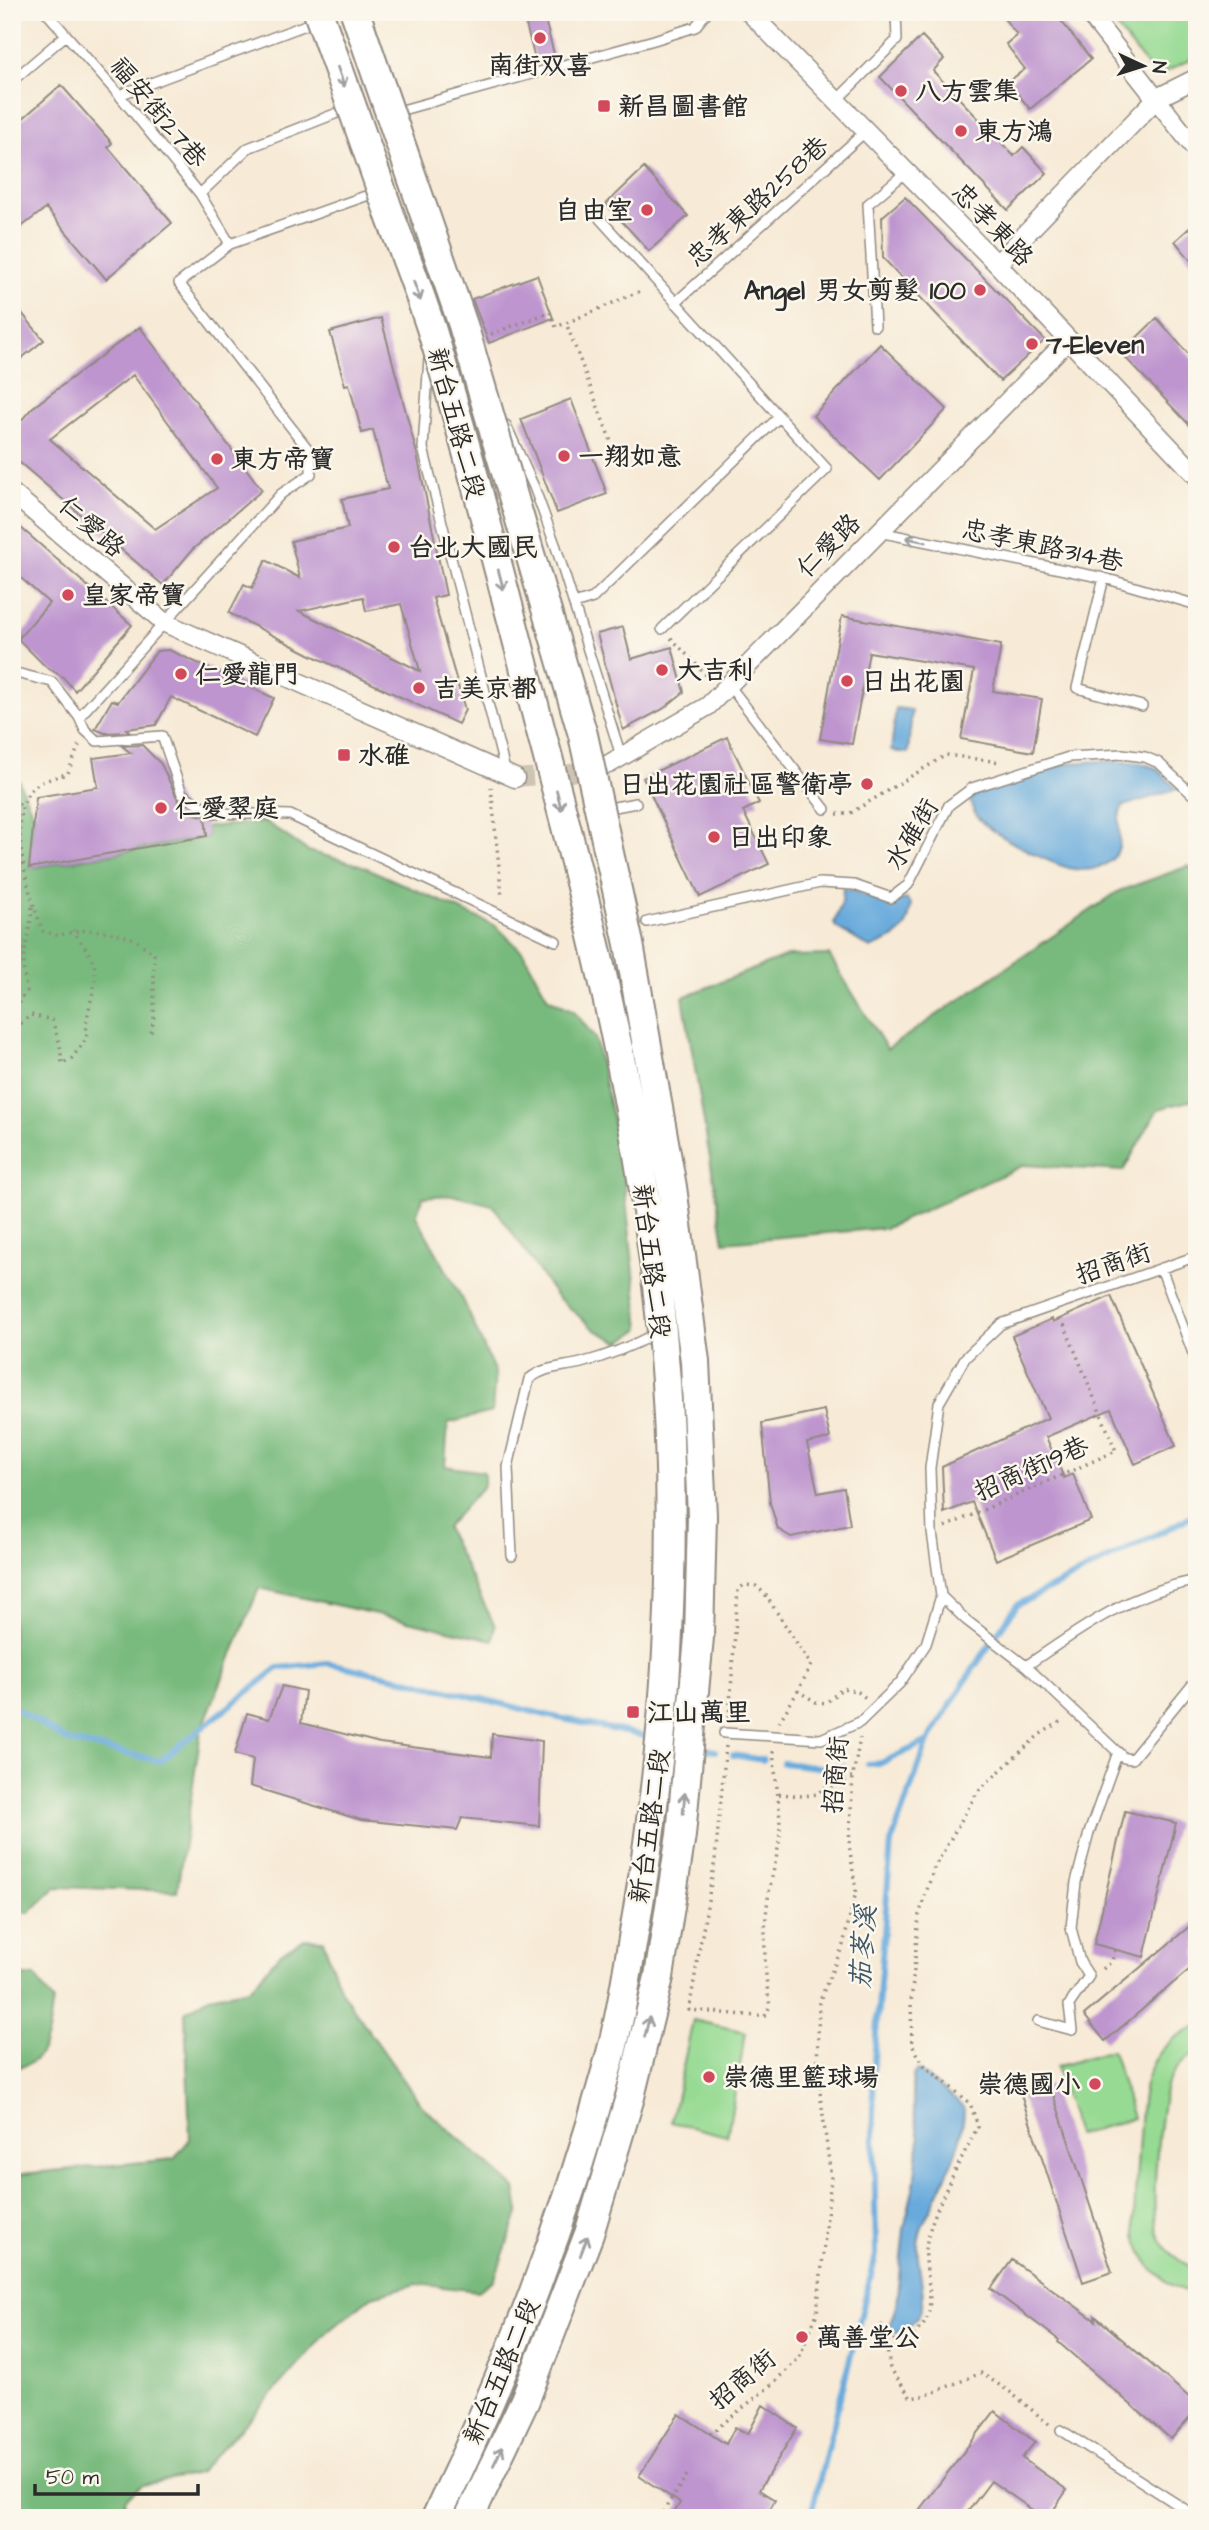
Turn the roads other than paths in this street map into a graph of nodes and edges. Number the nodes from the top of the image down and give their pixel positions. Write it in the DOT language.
graph roads {
  1 [pos="46,12"];
  2 [pos="355,12"];
  3 [pos="707,12"];
  4 [pos="749,12"];
  5 [pos="896,12"];
  6 [pos="1088,12"];
  7 [pos="319,16"];
  8 [pos="66,35"];
  9 [pos="1197,78"];
  10 [pos="12,81"];
  11 [pos="119,95"];
  12 [pos="1157,98"];
  13 [pos="836,101"];
  14 [pos="352,108"];
  15 [pos="390,114"];
  16 [pos="866,131"];
  17 [pos="1197,150"];
  18 [pos="905,173"];
  19 [pos="382,191"];
  20 [pos="200,194"];
  21 [pos="600,219"];
  22 [pos="230,244"];
  23 [pos="997,264"];
  24 [pos="675,303"];
  25 [pos="875,326"];
  26 [pos="431,328"];
  27 [pos="466,334"];
  28 [pos="1067,341"];
  29 [pos="779,417"];
  30 [pos="1197,475"];
  31 [pos="12,493"];
  32 [pos="879,532"];
  33 [pos="1104,578"];
  34 [pos="574,604"];
  35 [pos="1197,605"];
  36 [pos="164,623"];
  37 [pos="662,629"];
  38 [pos="12,672"];
  39 [pos="724,687"];
  40 [pos="1142,706"];
  41 [pos="79,718"];
  42 [pos="615,760"];
  43 [pos="511,777"];
  44 [pos="1197,794"];
  45 [pos="636,803"];
  46 [pos="825,809"];
  47 [pos="599,810"];
  48 [pos="647,922"];
  49 [pos="556,942"];
  50 [pos="1197,1256"];
  51 [pos="1161,1268"];
  52 [pos="662,1331"];
  53 [pos="1197,1364"];
  54 [pos="512,1556"];
  55 [pos="1197,1580"];
  56 [pos="940,1596"];
  57 [pos="1026,1666"];
  58 [pos="1197,1679"];
  59 [pos="726,1734"];
  60 [pos="1118,1752"];
  61 [pos="666,1832"];
  62 [pos="1038,2021"];
  63 [pos="1061,2430"];
  64 [pos="1197,2517"];
  65 [pos="436,2518"];
  66 [pos="469,2518"];
  1 -- 8 [label="lane, 福安街27巷"];
  2 -- 15 [label="main road, 新台五路二段, bridge"];
  3 -- 15 [label="lane"];
  4 -- 13 [label="street, 忠孝東路"];
  5 -- 13 [label="lane"];
  6 -- 12 [label="street"];
  7 -- 11 [label="lane"];
  7 -- 14 [label="main road, 新台五路二段, one-way, bridge"];
  8 -- 10 [label="lane"];
  8 -- 11 [label="lane, 福安街27巷"];
  9 -- 12 [label="street"];
  11 -- 20 [label="lane, 福安街27巷"];
  12 -- 17 [label="street"];
  12 -- 23 [label="street"];
  13 -- 16 [label="street, 忠孝東路"];
  14 -- 19 [label="main road, 新台五路二段, bridge"];
  14 -- 20 [label="lane"];
  15 -- 27 [label="main road, 新台五路二段, bridge"];
  16 -- 18 [label="street, 忠孝東路"];
  16 -- 24 [label="lane, 忠孝東路258巷"];
  18 -- 23 [label="street, 忠孝東路"];
  18 -- 25 [label="lane"];
  19 -- 22 [label="lane"];
  19 -- 26 [label="main road, 新台五路二段, one-way, bridge"];
  20 -- 22 [label="lane, 福安街27巷"];
  21 -- 24 [label="lane"];
  22 -- 36 [label="lane"];
  23 -- 28 [label="street, 忠孝東路"];
  24 -- 29 [label="lane"];
  26 -- 43 [label="lane"];
  26 -- 52 [label="main road, 新台五路二段, one-way, bridge"];
  27 -- 34 [label="lane"];
  27 -- 47 [label="main road, 新台五路二段, bridge"];
  28 -- 30 [label="street, 忠孝東路"];
  28 -- 32 [label="street, 仁愛路"];
  29 -- 34 [label="lane"];
  29 -- 37 [label="lane"];
  31 -- 36 [label="street, 仁愛路"];
  33 -- 32 [label="lane, 忠孝東路314巷, one-way"];
  32 -- 39 [label="street, 仁愛路"];
  33 -- 35 [label="lane, 忠孝東路314巷"];
  33 -- 40 [label="lane"];
  34 -- 42 [label="lane"];
  36 -- 41 [label="lane"];
  36 -- 43 [label="street, 仁愛路"];
  38 -- 41 [label="lane"];
  39 -- 42 [label="street, 仁愛路"];
  39 -- 46 [label="lane"];
  41 -- 49 [label="lane"];
  44 -- 48 [label="lane, 水碓街"];
  45 -- 47 [label="lane"];
  61 -- 47 [label="main road, 新台五路二段, one-way, bridge"];
  50 -- 51 [label="lane, 招商街"];
  51 -- 53 [label="lane"];
  51 -- 56 [label="lane, 招商街"];
  52 -- 54 [label="lane"];
  52 -- 61 [label="main road, 新台五路二段, bridge"];
  55 -- 57 [label="lane"];
  56 -- 57 [label="lane"];
  56 -- 59 [label="lane, 招商街"];
  57 -- 60 [label="lane"];
  58 -- 60 [label="lane"];
  60 -- 62 [label="lane"];
  61 -- 65 [label="main road, 新台五路二段, bridge"];
  66 -- 61 [label="main road, 新台五路二段, one-way, bridge"];
  63 -- 64 [label="lane"];
}
